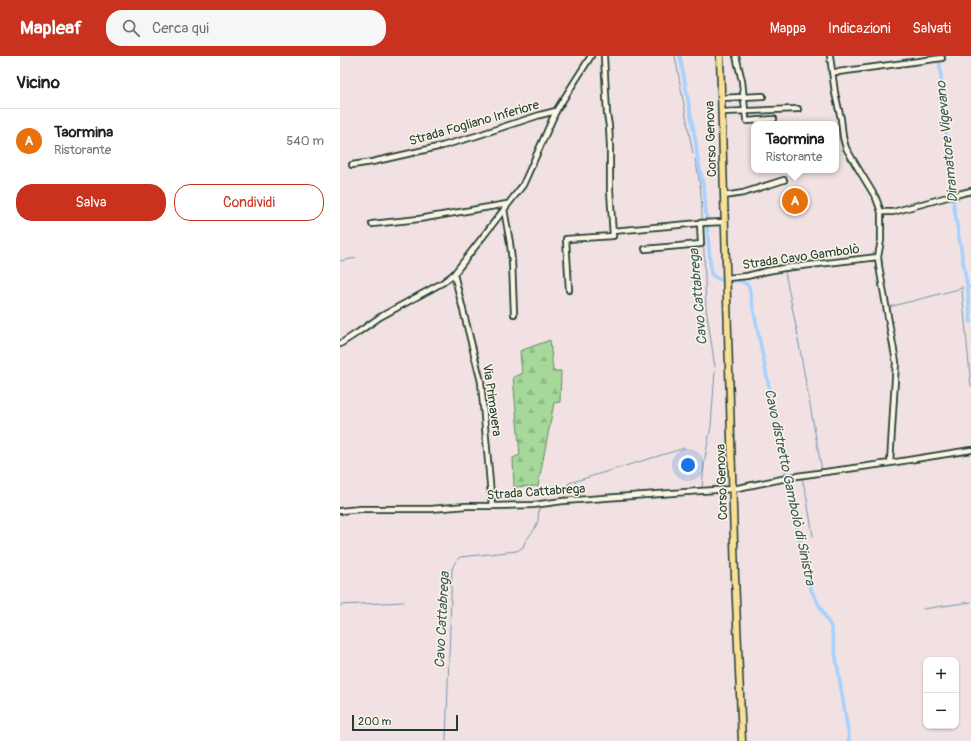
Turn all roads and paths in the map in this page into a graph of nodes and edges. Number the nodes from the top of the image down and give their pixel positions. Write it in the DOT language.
graph roads {
  1 [pos="591,56"];
  2 [pos="604,56"];
  3 [pos="720,56"];
  4 [pos="736,56"];
  5 [pos="830,56"];
  6 [pos="942,58"];
  7 [pos="832,72"];
  8 [pos="763,96"];
  9 [pos="744,97"];
  10 [pos="721,98"];
  11 [pos="798,109"];
  12 [pos="556,111"];
  13 [pos="745,111"];
  14 [pos="721,112"];
  15 [pos="774,119"];
  16 [pos="352,165"];
  17 [pos="784,180"];
  18 [pos="971,191"];
  19 [pos="724,196"];
  20 [pos="507,204"];
  21 [pos="504,209"];
  22 [pos="880,212"];
  23 [pos="704,222"];
  24 [pos="724,222"];
  25 [pos="372,224"];
  26 [pos="613,233"];
  27 [pos="646,249"];
  28 [pos="878,257"];
  29 [pos="454,274"];
  30 [pos="727,280"];
  31 [pos="569,290"];
  32 [pos="514,314"];
  33 [pos="340,344"];
  34 [pos="971,450"];
  35 [pos="890,463"];
  36 [pos="733,489"];
  37 [pos="492,506"];
  38 [pos="340,510"];
  39 [pos="742,741"];
  1 -- 12 [label="street, Strada Fogliano Inferiore"];
  2 -- 26 [label="street"];
  3 -- 10 [label="main road, Corso Genova"];
  4 -- 9 [label="street"];
  5 -- 7 [label="street"];
  6 -- 7 [label="street"];
  7 -- 22 [label="street"];
  8 -- 9 [label="street"];
  9 -- 10 [label="street"];
  9 -- 13 [label="street"];
  10 -- 14 [label="main road, Corso Genova"];
  11 -- 13 [label="street"];
  12 -- 16 [label="street, Strada Fogliano Inferiore"];
  12 -- 20 [label="street, Strada Fogliano Inferiore"];
  13 -- 14 [label="street"];
  13 -- 15 [label="street"];
  14 -- 19 [label="main road, Corso Genova"];
  17 -- 19 [label="street"];
  18 -- 22 [label="street"];
  19 -- 24 [label="main road, Corso Genova"];
  20 -- 21 [label="street, Strada Fogliano Inferiore"];
  20 -- 25 [label="street"];
  21 -- 29 [label="street, Strada Fogliano Inferiore"];
  21 -- 32 [label="street"];
  22 -- 28 [label="street"];
  23 -- 24 [label="street"];
  23 -- 26 [label="street"];
  23 -- 27 [label="street"];
  24 -- 30 [label="main road, Corso Genova"];
  26 -- 31 [label="street"];
  28 -- 30 [label="street, Strada Cavo Gambolò"];
  28 -- 35 [label="street"];
  29 -- 33 [label="street, Strada Fogliano Inferiore"];
  29 -- 37 [label="street, Via Primavera"];
  30 -- 36 [label="main road, Corso Genova"];
  34 -- 35 [label="street, Strada Cattabrega"];
  35 -- 36 [label="street, Strada Cattabrega"];
  36 -- 37 [label="street, Strada Cattabrega"];
  36 -- 39 [label="main road, Corso Genova"];
  37 -- 38 [label="street, Strada Cattabrega"];
}
